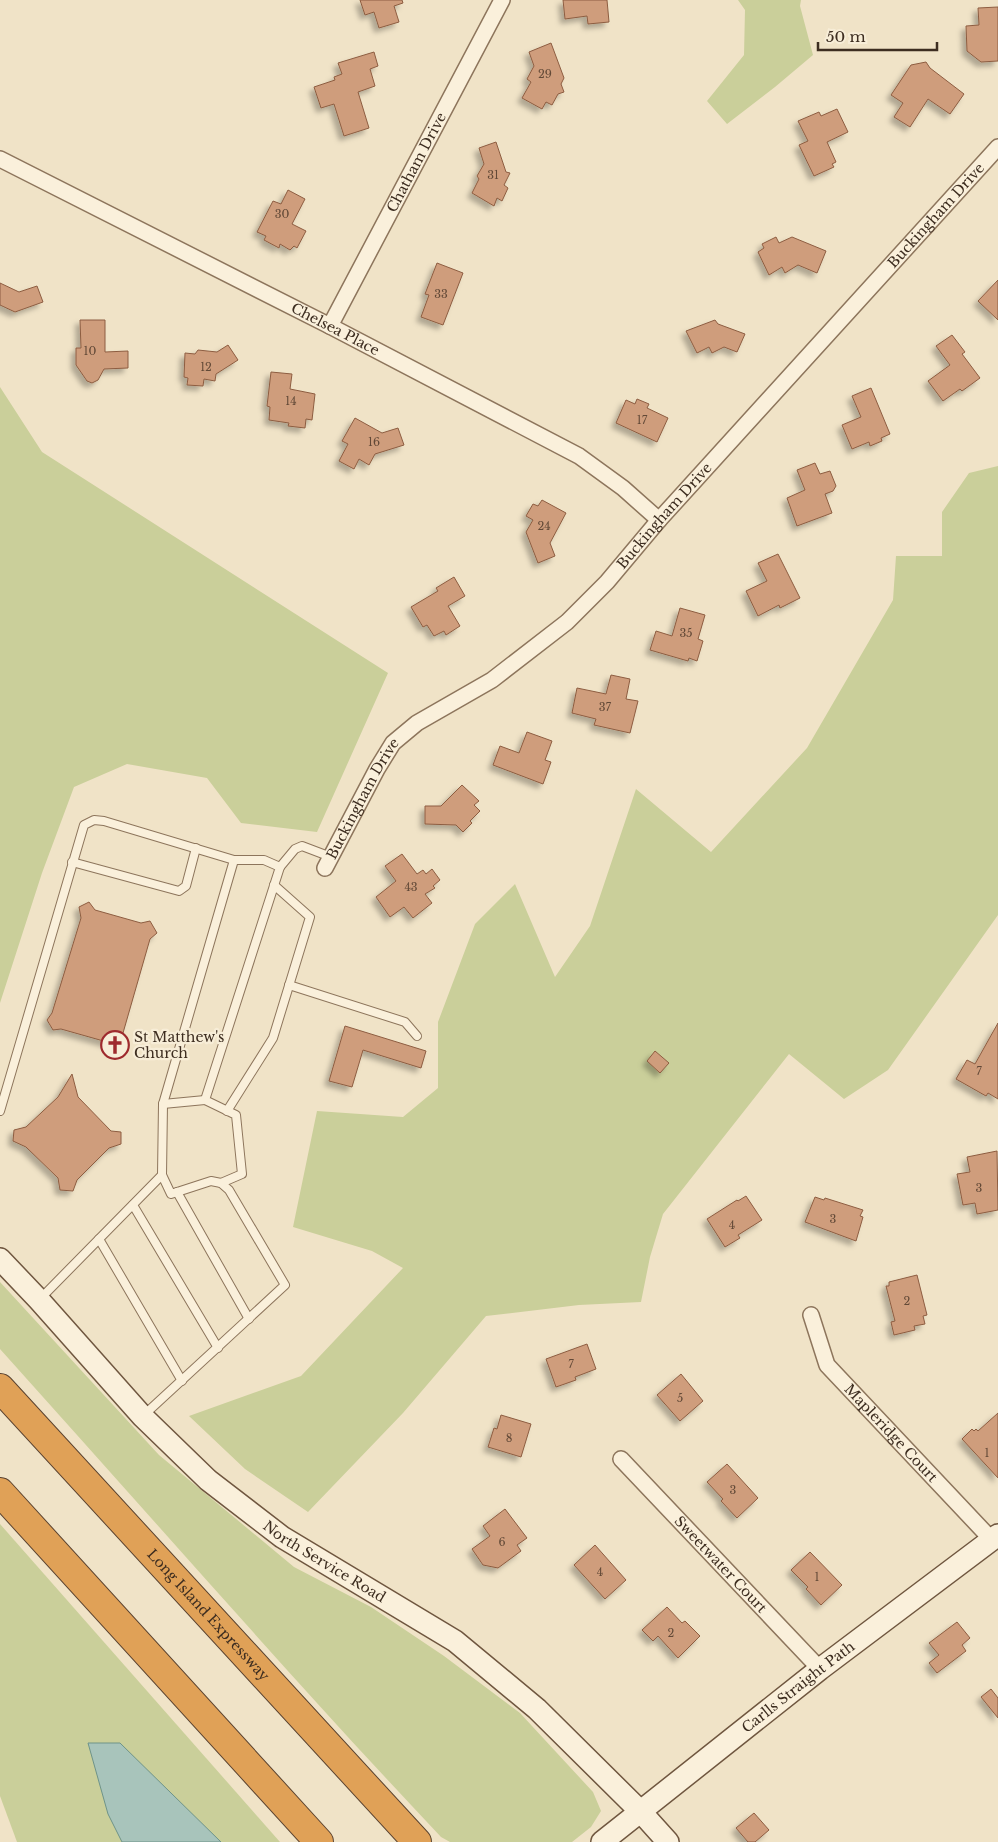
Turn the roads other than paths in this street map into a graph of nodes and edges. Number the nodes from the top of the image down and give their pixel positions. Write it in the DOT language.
graph roads {
  1 [pos="502,0"];
  2 [pos="998,147"];
  3 [pos="0,159"];
  4 [pos="330,326"];
  5 [pos="659,520"];
  6 [pos="196,848"];
  7 [pos="234,860"];
  8 [pos="72,862"];
  9 [pos="328,863"];
  10 [pos="280,867"];
  11 [pos="274,885"];
  12 [pos="289,985"];
  13 [pos="417,1036"];
  14 [pos="205,1100"];
  15 [pos="164,1104"];
  16 [pos="0,1111"];
  17 [pos="227,1111"];
  18 [pos="162,1175"];
  19 [pos="221,1183"];
  20 [pos="177,1192"];
  21 [pos="133,1205"];
  22 [pos="99,1239"];
  23 [pos="0,1259"];
  24 [pos="39,1300"];
  25 [pos="811,1316"];
  26 [pos="249,1319"];
  27 [pos="218,1348"];
  28 [pos="182,1381"];
  29 [pos="0,1388"];
  30 [pos="143,1417"];
  31 [pos="621,1458"];
  32 [pos="0,1492"];
  33 [pos="995,1537"];
  34 [pos="820,1669"];
  35 [pos="641,1812"];
  36 [pos="319,1842"];
  37 [pos="417,1842"];
  38 [pos="602,1842"];
  39 [pos="668,1842"];
  1 -- 4 [label="street, Chatham Drive"];
  2 -- 5 [label="street, Buckingham Drive"];
  3 -- 4 [label="street, Chelsea Place"];
  4 -- 5 [label="street, Chelsea Place"];
  5 -- 9 [label="street, Buckingham Drive"];
  6 -- 7 [label="lane"];
  6 -- 8 [label="lane"];
  6 -- 8 [label="lane"];
  7 -- 10 [label="lane"];
  7 -- 15 [label="lane"];
  8 -- 16 [label="lane"];
  9 -- 10 [label="lane"];
  10 -- 11 [label="lane"];
  11 -- 12 [label="lane"];
  11 -- 14 [label="lane"];
  12 -- 13 [label="lane"];
  12 -- 17 [label="lane"];
  14 -- 15 [label="lane"];
  14 -- 17 [label="lane"];
  15 -- 18 [label="lane"];
  17 -- 19 [label="lane"];
  18 -- 20 [label="lane"];
  18 -- 21 [label="lane"];
  19 -- 20 [label="lane"];
  19 -- 26 [label="lane"];
  20 -- 26 [label="lane"];
  21 -- 22 [label="lane"];
  21 -- 27 [label="lane"];
  22 -- 24 [label="lane"];
  22 -- 28 [label="lane"];
  23 -- 24 [label="main road, North Service Road"];
  24 -- 30 [label="main road, North Service Road"];
  25 -- 33 [label="street, Mapleridge Court"];
  26 -- 27 [label="lane"];
  27 -- 28 [label="lane"];
  28 -- 30 [label="lane"];
  29 -- 37 [label="highway, Long Island Expressway"];
  30 -- 35 [label="main road, North Service Road"];
  31 -- 34 [label="street, Sweetwater Court"];
  32 -- 36 [label="highway"];
  33 -- 34 [label="main road, Carlls Straight Path"];
  34 -- 35 [label="main road, Carlls Straight Path"];
  35 -- 38 [label="main road, Carlls Straight Path"];
  35 -- 39 [label="main road, North Service Road"];
}
